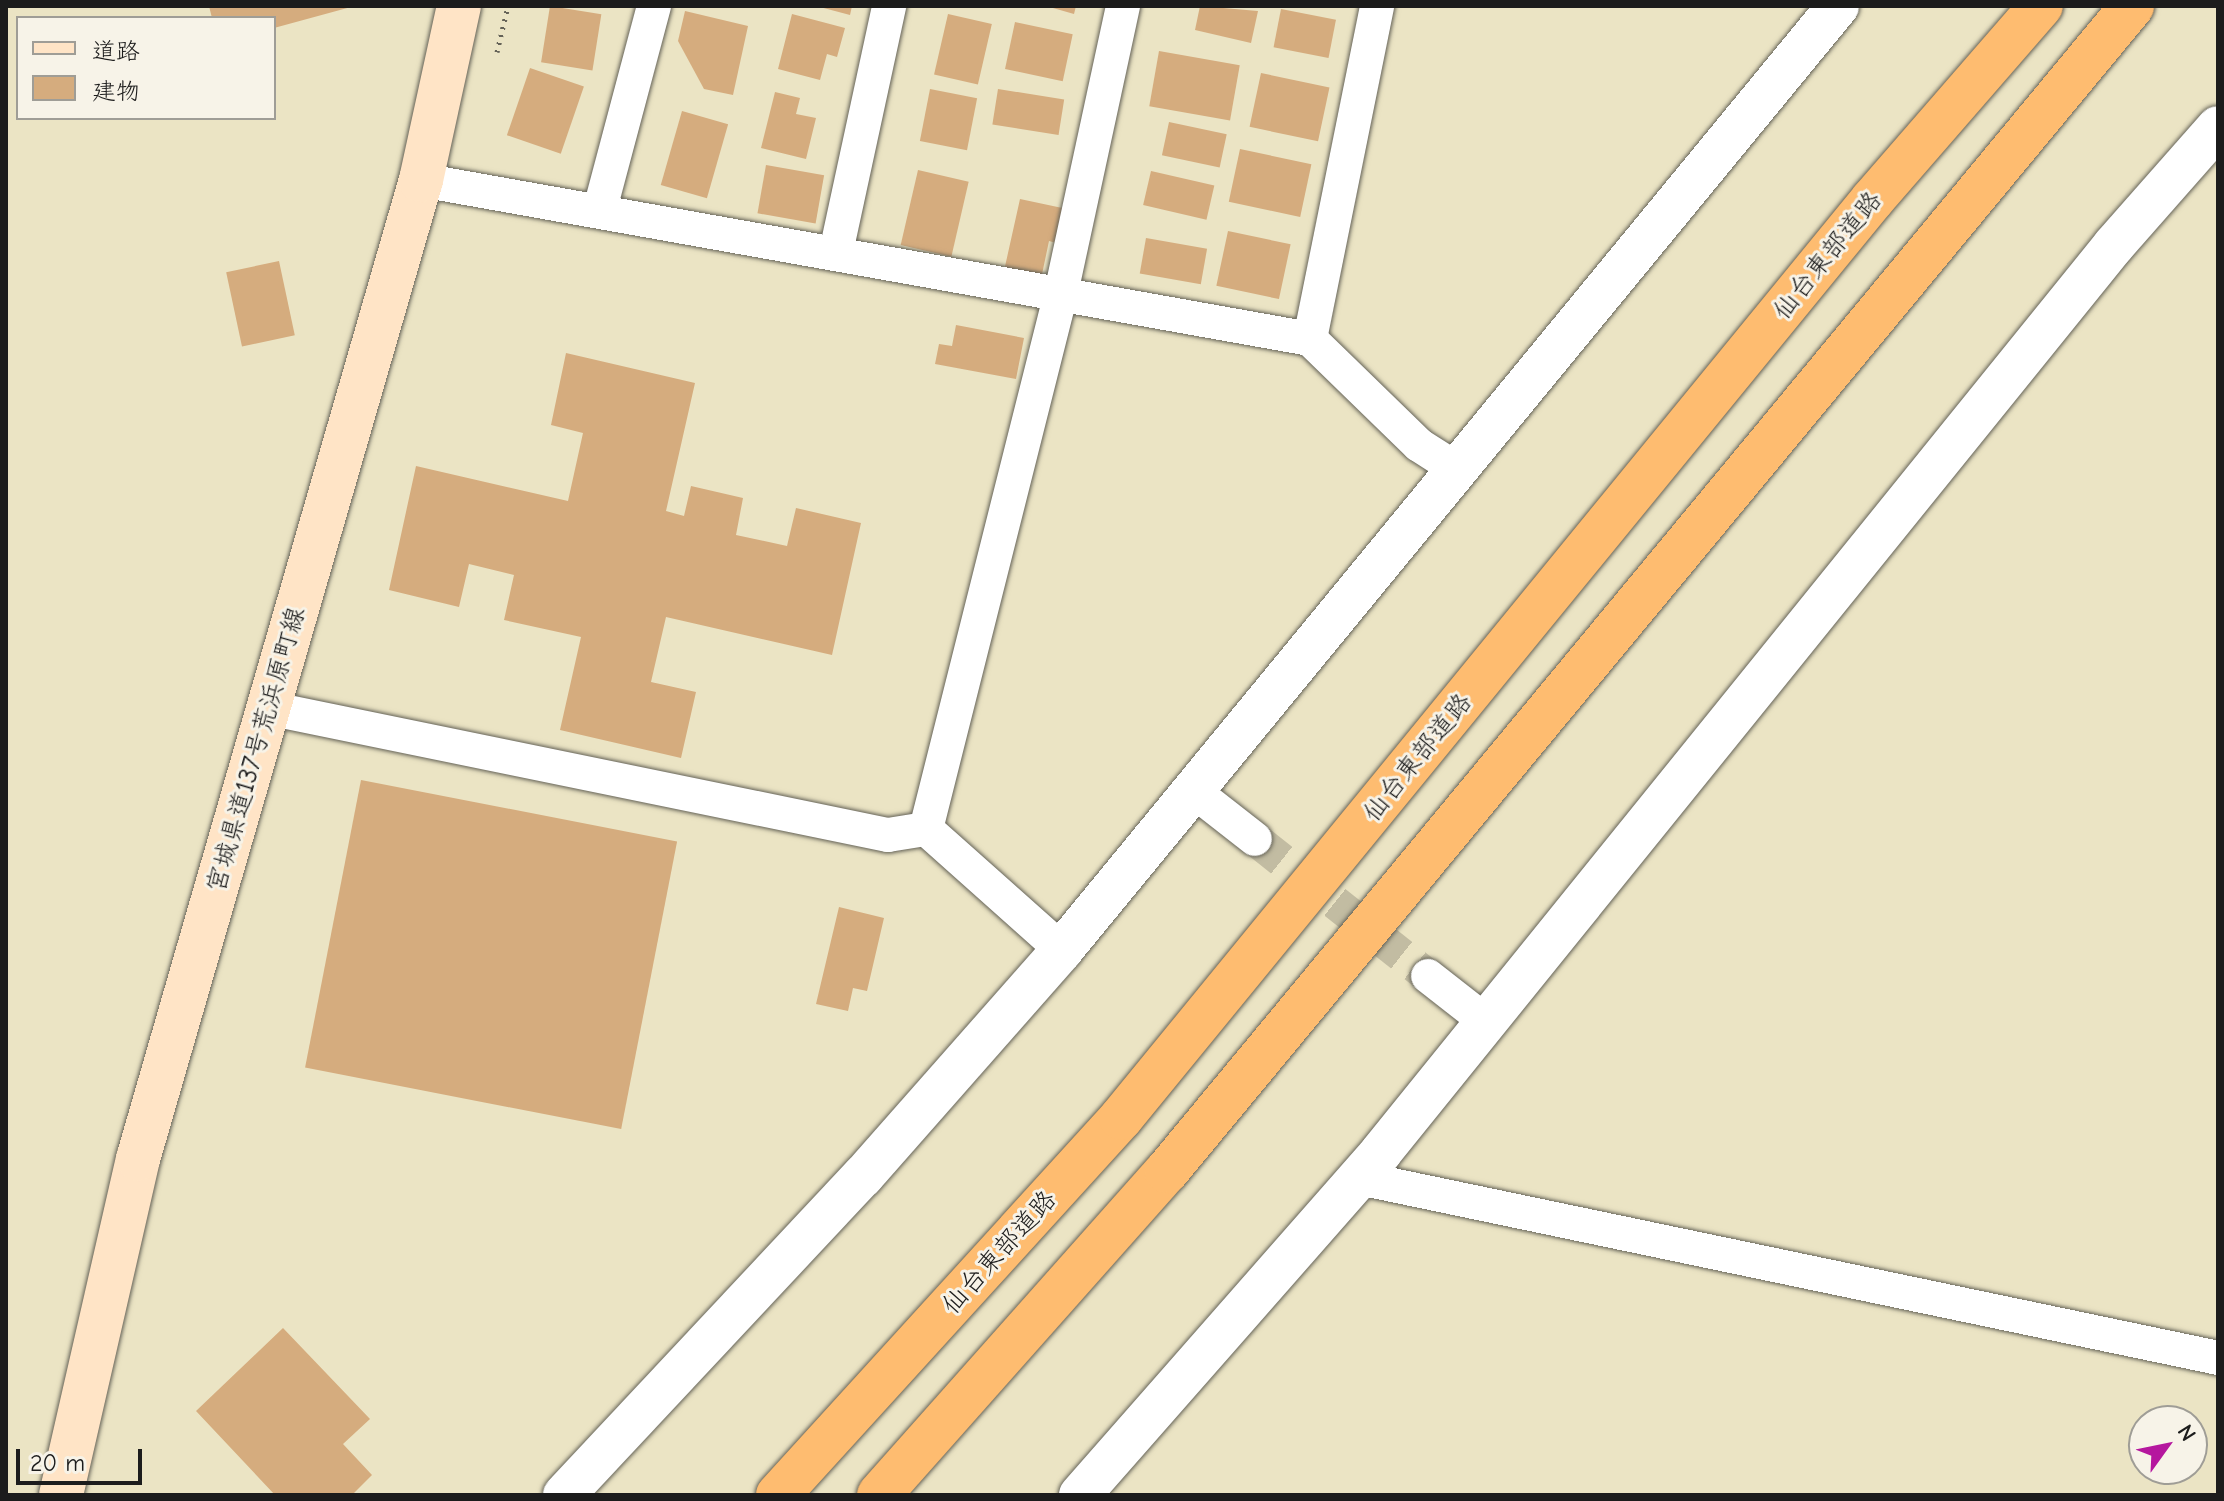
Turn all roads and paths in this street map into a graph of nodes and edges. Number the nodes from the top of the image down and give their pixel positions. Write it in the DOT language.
graph roads {
  1 [pos="459,6"];
  2 [pos="654,6"];
  3 [pos="889,6"];
  4 [pos="1123,6"];
  5 [pos="1377,6"];
  6 [pos="1838,6"];
  7 [pos="2041,6"];
  8 [pos="2132,6"];
  9 [pos="2218,127"];
  10 [pos="421,180"];
  11 [pos="600,209"];
  12 [pos="836,252"];
  13 [pos="1061,293"];
  14 [pos="1310,339"];
  15 [pos="1455,468"];
  16 [pos="268,708"];
  17 [pos="1195,792"];
  18 [pos="926,829"];
  19 [pos="1255,839"];
  20 [pos="1062,950"];
  21 [pos="1428,976"];
  22 [pos="1488,1023"];
  23 [pos="1359,1178"];
  24 [pos="2218,1358"];
  25 [pos="61,1495"];
  26 [pos="564,1495"];
  27 [pos="778,1495"];
  28 [pos="879,1495"];
  29 [pos="1080,1495"];
  1 -- 10 [label="main road, 宮城県道137号荒浜原町線"];
  2 -- 11 [label="street"];
  3 -- 12 [label="street"];
  4 -- 13 [label="street"];
  5 -- 14 [label="street"];
  6 -- 15 [label="street"];
  7 -- 27 [label="highway, 仙台東部道路"];
  8 -- 28 [label="highway"];
  9 -- 22 [label="street"];
  10 -- 11 [label="street"];
  10 -- 16 [label="main road, 宮城県道137号荒浜原町線"];
  11 -- 12 [label="street"];
  12 -- 13 [label="street"];
  13 -- 14 [label="street"];
  13 -- 18 [label="street"];
  14 -- 15 [label="street"];
  15 -- 17 [label="street"];
  16 -- 18 [label="street"];
  16 -- 25 [label="main road, 宮城県道137号荒浜原町線"];
  17 -- 19 [label="street"];
  17 -- 20 [label="street"];
  18 -- 20 [label="street"];
  20 -- 26 [label="street"];
  21 -- 22 [label="street"];
  22 -- 23 [label="street"];
  23 -- 24 [label="street"];
  23 -- 29 [label="street"];
}
